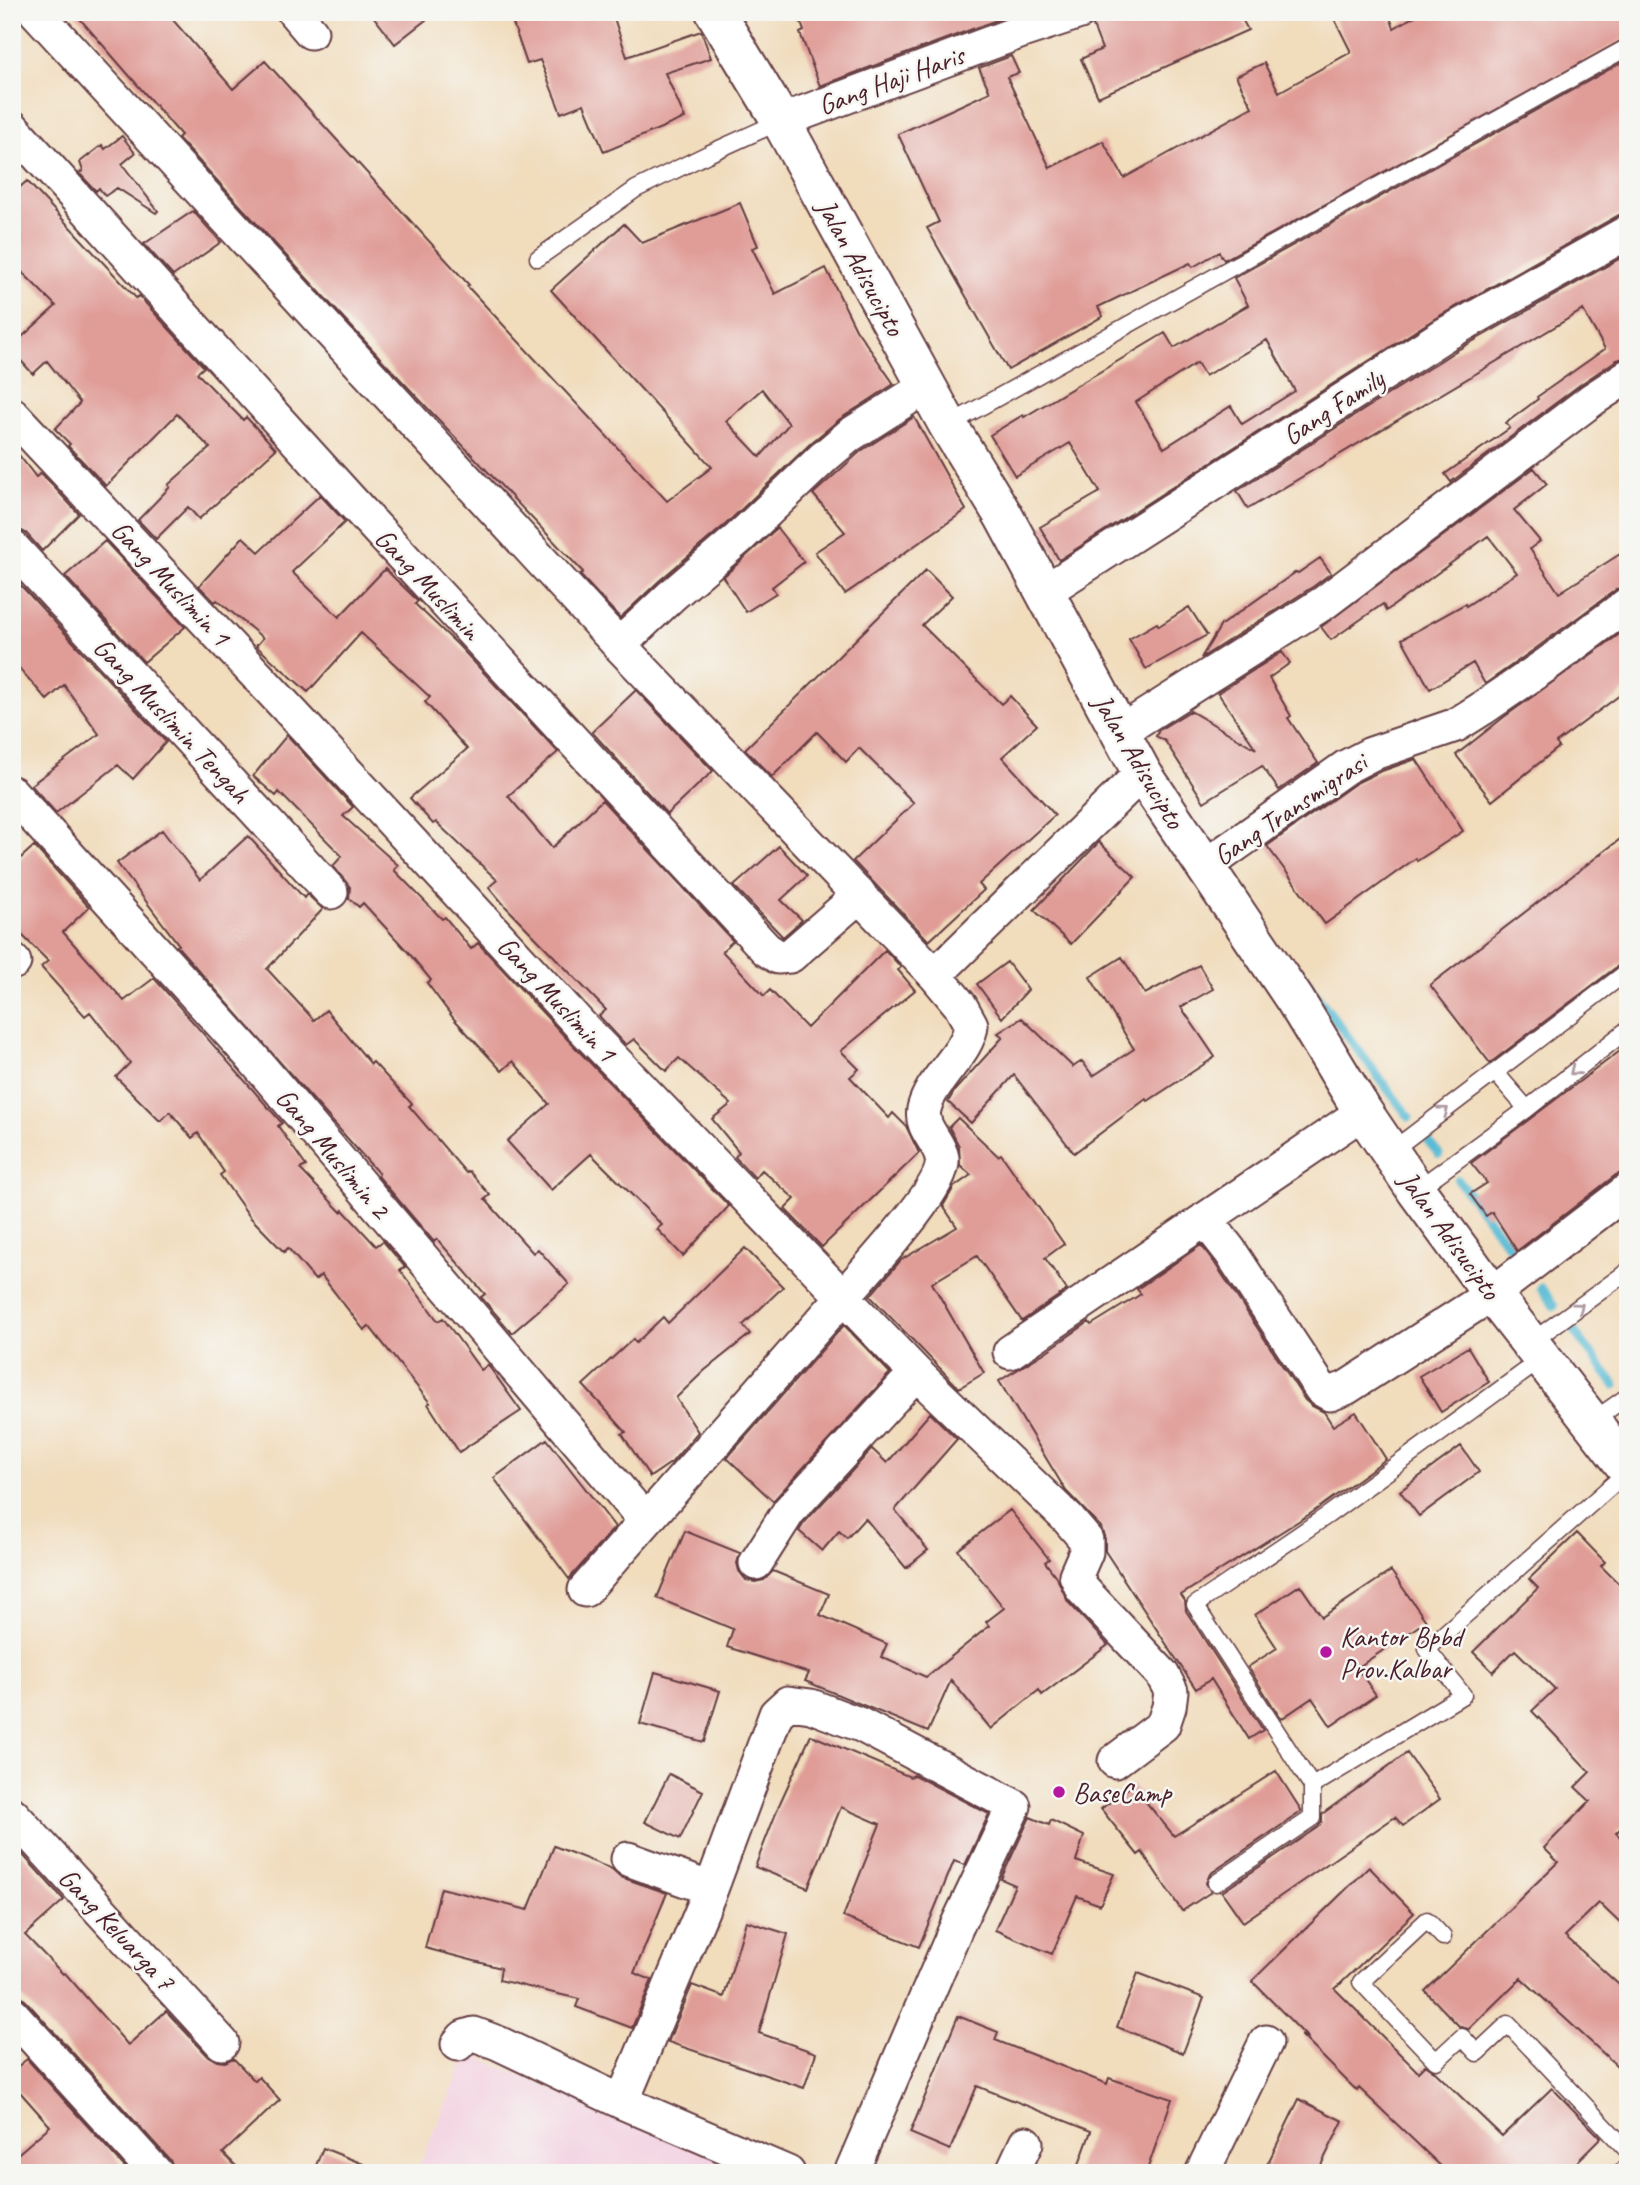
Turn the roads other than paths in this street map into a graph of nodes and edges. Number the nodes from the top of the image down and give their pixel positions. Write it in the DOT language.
graph roads {
  1 [pos="36,12"];
  2 [pos="715,12"];
  3 [pos="1080,12"];
  4 [pos="1628,47"];
  5 [pos="781,121"];
  6 [pos="12,127"];
  7 [pos="1628,232"];
  8 [pos="538,258"];
  9 [pos="1628,376"];
  10 [pos="928,386"];
  11 [pos="12,414"];
  12 [pos="948,425"];
  13 [pos="12,547"];
  14 [pos="1044,592"];
  15 [pos="1628,604"];
  16 [pos="619,645"];
  17 [pos="1120,732"];
  18 [pos="1142,773"];
  19 [pos="12,793"];
  20 [pos="1204,867"];
  21 [pos="331,892"];
  22 [pos="860,894"];
  23 [pos="1628,971"];
  24 [pos="935,975"];
  25 [pos="1628,1029"];
  26 [pos="1496,1072"];
  27 [pos="1527,1109"];
  28 [pos="1363,1112"];
  29 [pos="1390,1152"];
  30 [pos="1628,1189"];
  31 [pos="1416,1191"];
  32 [pos="1205,1219"];
  33 [pos="1628,1271"];
  34 [pos="1492,1294"];
  35 [pos="843,1297"];
  36 [pos="1536,1351"];
  37 [pos="1010,1352"];
  38 [pos="916,1373"];
  39 [pos="1628,1396"];
  40 [pos="1591,1422"];
  41 [pos="1628,1470"];
  42 [pos="645,1520"];
  43 [pos="756,1563"];
  44 [pos="585,1590"];
  45 [pos="1115,1761"];
  46 [pos="1312,1786"];
  47 [pos="12,1814"];
  48 [pos="628,1859"];
  49 [pos="1216,1883"];
  50 [pos="711,1889"];
  51 [pos="1443,1937"];
  52 [pos="12,2014"];
  53 [pos="1266,2042"];
  54 [pos="222,2043"];
  55 [pos="458,2044"];
  56 [pos="622,2102"];
  57 [pos="1026,2143"];
  58 [pos="1628,2151"];
  59 [pos="745,2165"];
  60 [pos="1628,2165"];
  61 [pos="156,2173"];
  62 [pos="788,2173"];
  63 [pos="851,2173"];
  64 [pos="1012,2173"];
  65 [pos="1202,2173"];
  66 [pos="1620,2173"];
  1 -- 16 [label="street"];
  2 -- 5 [label="main road, Jalan Adisucipto"];
  3 -- 5 [label="street, Gang Haji Haris"];
  4 -- 12 [label="lane"];
  5 -- 8 [label="lane"];
  5 -- 10 [label="main road, Jalan Adisucipto"];
  6 -- 22 [label="street, Gang Muslimin"];
  7 -- 14 [label="street, Gang Family"];
  9 -- 17 [label="street"];
  10 -- 12 [label="main road, Jalan Adisucipto"];
  10 -- 16 [label="street"];
  11 -- 35 [label="street, Gang Muslimin 1"];
  12 -- 14 [label="main road, Jalan Adisucipto"];
  13 -- 21 [label="street, Gang Muslimin Tengah"];
  14 -- 17 [label="main road, Jalan Adisucipto"];
  15 -- 20 [label="street, Gang Transmigrasi"];
  16 -- 22 [label="street"];
  17 -- 18 [label="main road, Jalan Adisucipto"];
  18 -- 20 [label="main road, Jalan Adisucipto"];
  18 -- 24 [label="street"];
  19 -- 42 [label="street, Gang Muslimin 2"];
  20 -- 28 [label="main road, Jalan Adisucipto"];
  22 -- 24 [label="street"];
  23 -- 26 [label="lane"];
  24 -- 35 [label="street"];
  25 -- 27 [label="lane, one-way"];
  26 -- 27 [label="lane"];
  29 -- 26 [label="lane, one-way"];
  27 -- 31 [label="lane"];
  28 -- 29 [label="main road, Jalan Adisucipto"];
  28 -- 32 [label="street"];
  29 -- 31 [label="main road, Jalan Adisucipto"];
  30 -- 34 [label="street"];
  31 -- 34 [label="main road, Jalan Adisucipto"];
  32 -- 34 [label="street"];
  32 -- 37 [label="street"];
  36 -- 33 [label="lane, one-way"];
  34 -- 36 [label="main road, Jalan Adisucipto"];
  35 -- 38 [label="street, Gang Muslimin 1"];
  35 -- 42 [label="street"];
  36 -- 40 [label="main road, Jalan Adisucipto"];
  36 -- 46 [label="lane"];
  38 -- 43 [label="street"];
  38 -- 45 [label="street, Gang Muslimin 1"];
  39 -- 40 [label="lane"];
  40 -- 41 [label="main road, Jalan Adisucipto"];
  41 -- 46 [label="lane"];
  42 -- 44 [label="street"];
  46 -- 49 [label="lane"];
  47 -- 54 [label="street, Gang Keluarga 7"];
  48 -- 50 [label="street"];
  50 -- 56 [label="street"];
  50 -- 63 [label="street"];
  51 -- 58 [label="lane"];
  52 -- 61 [label="street"];
  53 -- 65 [label="street"];
  55 -- 56 [label="street"];
  56 -- 59 [label="street"];
  57 -- 64 [label="street"];
  59 -- 62 [label="street"];
  60 -- 66 [label="lane"];
}
